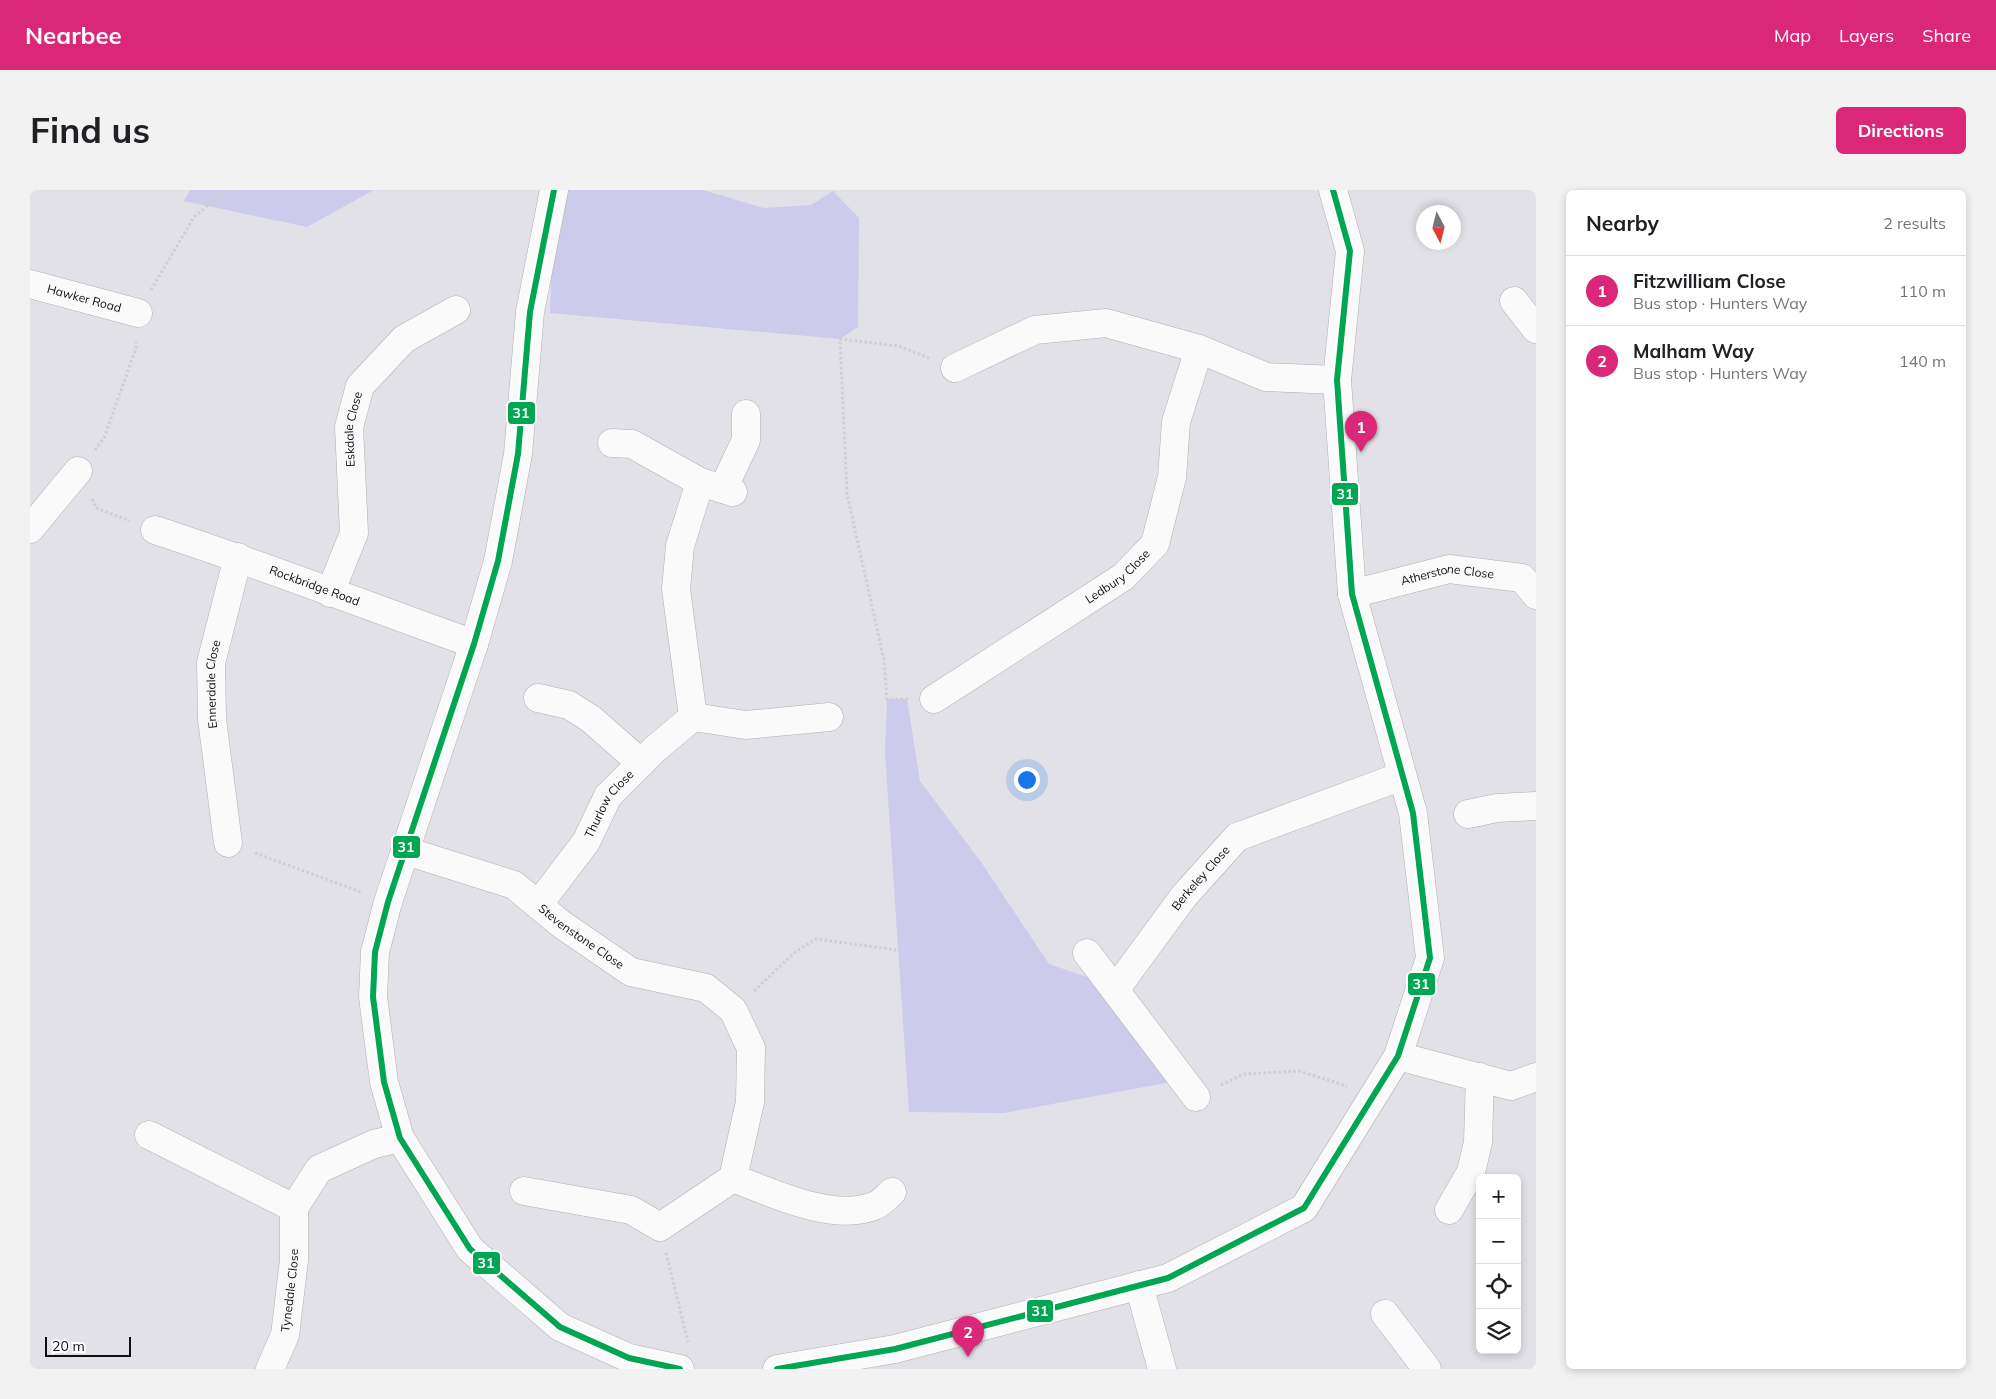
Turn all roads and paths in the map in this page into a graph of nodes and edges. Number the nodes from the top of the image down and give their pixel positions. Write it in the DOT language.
graph roads {
  1 [pos="226,190"];
  2 [pos="554,190"];
  3 [pos="1333,190"];
  4 [pos="30,284"];
  5 [pos="1514,301"];
  6 [pos="456,310"];
  7 [pos="138,312"];
  8 [pos="1536,329"];
  9 [pos="1199,349"];
  10 [pos="955,368"];
  11 [pos="1337,380"];
  12 [pos="746,414"];
  13 [pos="612,443"];
  14 [pos="78,471"];
  15 [pos="719,488"];
  16 [pos="30,529"];
  17 [pos="154,530"];
  18 [pos="238,557"];
  19 [pos="330,593"];
  20 [pos="1352,594"];
  21 [pos="1536,595"];
  22 [pos="474,644"];
  23 [pos="538,698"];
  24 [pos="934,699"];
  25 [pos="693,717"];
  26 [pos="829,717"];
  27 [pos="641,763"];
  28 [pos="1402,776"];
  29 [pos="1536,806"];
  30 [pos="1468,814"];
  31 [pos="228,843"];
  32 [pos="406,851"];
  33 [pos="388,902"];
  34 [pos="538,905"];
  35 [pos="897,950"];
  36 [pos="1087,953"];
  37 [pos="1115,990"];
  38 [pos="733,1010"];
  39 [pos="1398,1056"];
  40 [pos="1480,1077"];
  41 [pos="1536,1077"];
  42 [pos="1375,1094"];
  43 [pos="1196,1097"];
  44 [pos="149,1136"];
  45 [pos="400,1138"];
  46 [pos="734,1178"];
  47 [pos="524,1191"];
  48 [pos="892,1192"];
  49 [pos="294,1208"];
  50 [pos="1448,1210"];
  51 [pos="660,1228"];
  52 [pos="1140,1285"];
  53 [pos="1385,1314"];
  54 [pos="685,1360"];
  55 [pos="270,1369"];
  56 [pos="777,1369"];
  57 [pos="1162,1369"];
  58 [pos="1427,1369"];
  1 -- 7 [label="path"];
  2 -- 22 [label="street"];
  3 -- 11 [label="street"];
  4 -- 7 [label="street, Hawker Road"];
  5 -- 8 [label="street"];
  6 -- 19 [label="street, Eskdale Close"];
  7 -- 14 [label="path"];
  9 -- 10 [label="street"];
  9 -- 11 [label="street"];
  9 -- 24 [label="street, Ledbury Close"];
  10 -- 24 [label="path"];
  11 -- 20 [label="street"];
  12 -- 15 [label="street"];
  13 -- 15 [label="street"];
  14 -- 16 [label="street"];
  14 -- 17 [label="path"];
  15 -- 25 [label="street"];
  17 -- 18 [label="street, Rockbridge Road"];
  18 -- 19 [label="street, Rockbridge Road"];
  18 -- 31 [label="street, Ennerdale Close"];
  19 -- 22 [label="street, Rockbridge Road"];
  20 -- 21 [label="street, Atherstone Close"];
  20 -- 28 [label="street"];
  22 -- 32 [label="street"];
  23 -- 27 [label="street"];
  25 -- 26 [label="street"];
  25 -- 27 [label="street, Thurlow Close"];
  27 -- 34 [label="street, Thurlow Close"];
  28 -- 37 [label="street, Berkeley Close"];
  28 -- 39 [label="street"];
  29 -- 30 [label="street"];
  31 -- 33 [label="path"];
  32 -- 33 [label="street"];
  32 -- 34 [label="street, Stevenstone Close"];
  33 -- 45 [label="street"];
  34 -- 38 [label="street, Stevenstone Close"];
  35 -- 38 [label="path"];
  36 -- 37 [label="street"];
  37 -- 43 [label="street"];
  38 -- 46 [label="street, Stevenstone Close"];
  39 -- 40 [label="street"];
  39 -- 42 [label="street"];
  40 -- 41 [label="street"];
  40 -- 50 [label="street"];
  42 -- 43 [label="path"];
  42 -- 52 [label="street"];
  44 -- 49 [label="street"];
  45 -- 49 [label="street"];
  45 -- 54 [label="street"];
  46 -- 48 [label="street"];
  46 -- 51 [label="street"];
  47 -- 51 [label="street"];
  49 -- 55 [label="street, Tynedale Close"];
  51 -- 54 [label="path"];
  52 -- 56 [label="street"];
  52 -- 57 [label="street"];
  53 -- 58 [label="street"];
}
